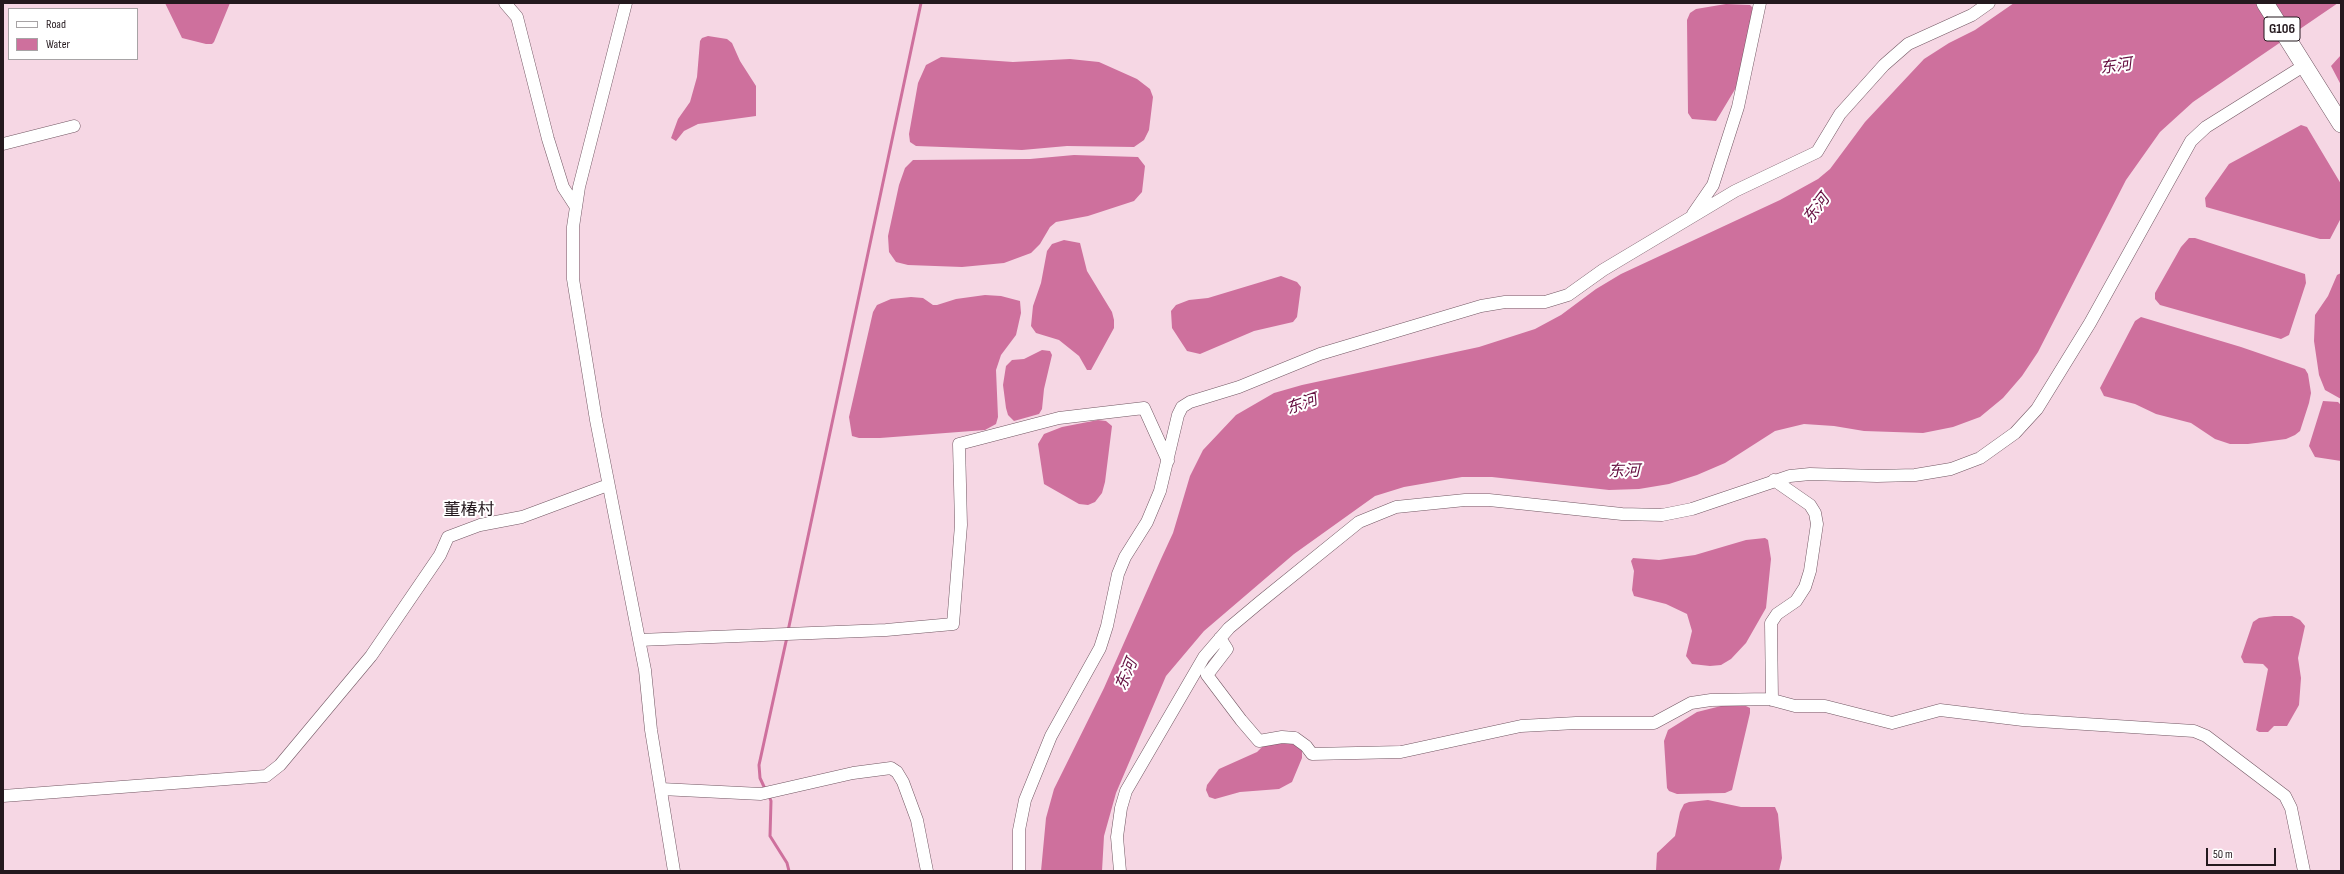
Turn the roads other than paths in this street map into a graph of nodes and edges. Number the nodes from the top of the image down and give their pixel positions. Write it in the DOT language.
graph roads {
  1 [pos="505,3"];
  2 [pos="626,3"];
  3 [pos="1760,3"];
  4 [pos="1989,3"];
  5 [pos="2265,3"];
  6 [pos="2301,59"];
  7 [pos="2341,124"];
  8 [pos="74,126"];
  9 [pos="3,144"];
  10 [pos="576,206"];
  11 [pos="1691,217"];
  12 [pos="1168,461"];
  13 [pos="1774,480"];
  14 [pos="608,485"];
  15 [pos="1220,638"];
  16 [pos="639,640"];
  17 [pos="1772,700"];
  18 [pos="661,789"];
  19 [pos="3,796"];
  20 [pos="673,870"];
  21 [pos="927,871"];
  22 [pos="1019,871"];
  23 [pos="1120,871"];
  24 [pos="2304,871"];
  1 -- 10 [label="street"];
  2 -- 10 [label="street"];
  3 -- 11 [label="street"];
  4 -- 11 [label="street"];
  5 -- 6 [label="highway, G106"];
  6 -- 7 [label="highway, G106"];
  6 -- 13 [label="street"];
  8 -- 9 [label="street"];
  10 -- 14 [label="street"];
  11 -- 12 [label="street"];
  12 -- 16 [label="street"];
  12 -- 22 [label="street"];
  13 -- 15 [label="street"];
  13 -- 17 [label="street"];
  14 -- 16 [label="street"];
  14 -- 19 [label="street"];
  15 -- 17 [label="street"];
  15 -- 23 [label="street"];
  16 -- 18 [label="street"];
  17 -- 24 [label="street"];
  18 -- 20 [label="street"];
  18 -- 21 [label="street"];
}
